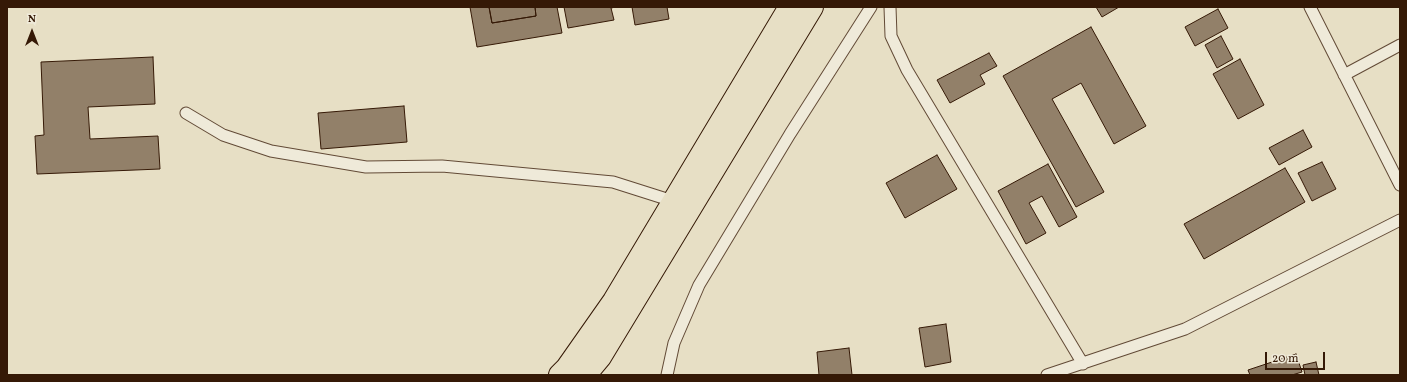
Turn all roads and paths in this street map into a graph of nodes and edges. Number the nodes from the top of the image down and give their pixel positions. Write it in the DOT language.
graph roads {
  1 [pos="790,7"];
  2 [pos="812,7"];
  3 [pos="871,7"];
  4 [pos="890,7"];
  5 [pos="1310,7"];
  6 [pos="780,41"];
  7 [pos="1400,45"];
  8 [pos="1344,75"];
  9 [pos="186,113"];
  10 [pos="1400,184"];
  11 [pos="682,204"];
  12 [pos="1400,220"];
  13 [pos="1083,364"];
  14 [pos="560,375"];
  15 [pos="585,375"];
  16 [pos="667,375"];
  17 [pos="1047,375"];
  1 -- 6 [label="highway"];
  2 -- 6 [label="highway"];
  3 -- 16 [label="lane"];
  4 -- 13 [label="lane"];
  5 -- 8 [label="lane"];
  6 -- 11 [label="highway"];
  7 -- 8 [label="lane"];
  8 -- 10 [label="lane"];
  9 -- 11 [label="lane"];
  11 -- 14 [label="highway"];
  11 -- 15 [label="highway"];
  12 -- 13 [label="lane"];
  13 -- 17 [label="lane"];
}
